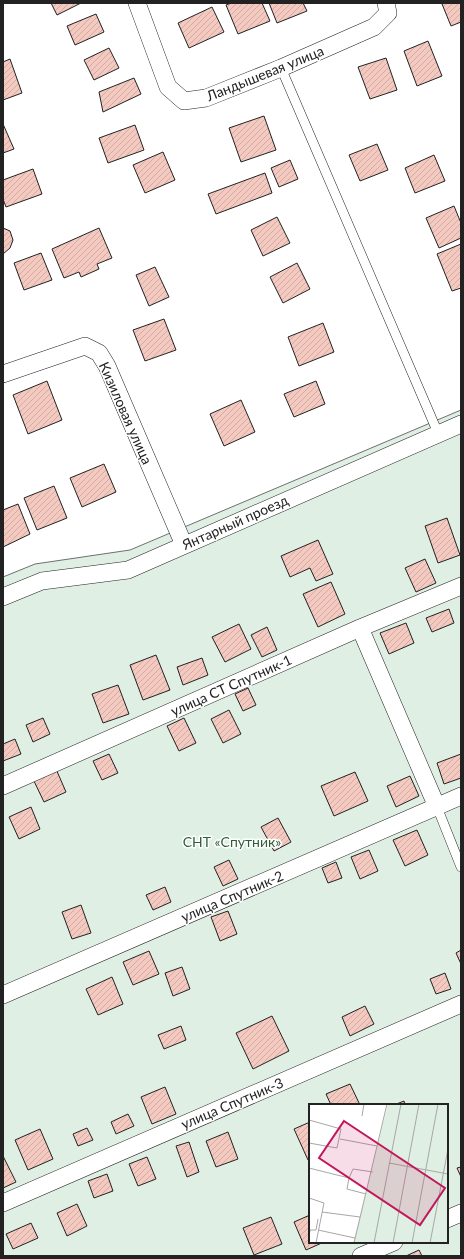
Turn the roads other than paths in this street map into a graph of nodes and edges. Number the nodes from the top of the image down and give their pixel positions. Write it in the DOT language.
graph roads {
  1 [pos="137,3"];
  2 [pos="386,3"];
  3 [pos="281,68"];
  4 [pos="3,374"];
  5 [pos="461,424"];
  6 [pos="438,433"];
  7 [pos="184,545"];
  8 [pos="461,586"];
  9 [pos="3,596"];
  10 [pos="360,628"];
  11 [pos="3,786"];
  12 [pos="461,796"];
  13 [pos="436,807"];
  14 [pos="461,867"];
  15 [pos="3,995"];
  16 [pos="461,1004"];
  17 [pos="3,1202"];
  18 [pos="461,1213"];
  19 [pos="448,1219"];
  20 [pos="392,1243"];
  21 [pos="361,1256"];
  1 -- 3 [label="street, Ландышевая улица"];
  2 -- 3 [label="street, Ландышевая улица"];
  3 -- 6 [label="lane"];
  4 -- 7 [label="street, Кизиловая улица"];
  5 -- 6 [label="street, Янтарный проезд"];
  6 -- 7 [label="street, Янтарный проезд"];
  7 -- 9 [label="street, Янтарный проезд"];
  8 -- 10 [label="street, улица СТ Спутник-1"];
  10 -- 11 [label="street, улица СТ Спутник-1"];
  10 -- 13 [label="street"];
  12 -- 13 [label="street, улица Спутник-2"];
  13 -- 14 [label="lane"];
  13 -- 15 [label="street, улица Спутник-2"];
  16 -- 17 [label="street, улица Спутник-3"];
  18 -- 19 [label="street"];
  20 -- 21 [label="street"];
}
